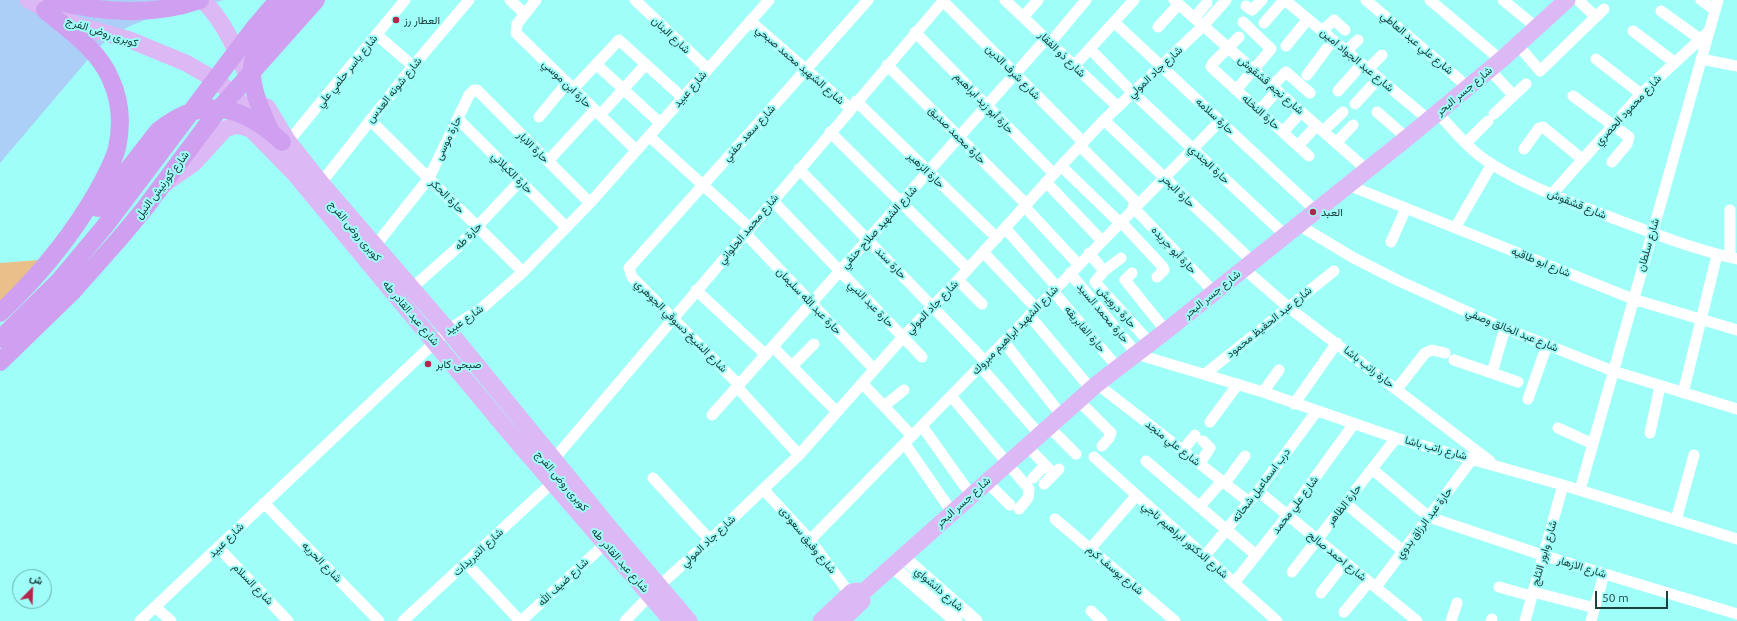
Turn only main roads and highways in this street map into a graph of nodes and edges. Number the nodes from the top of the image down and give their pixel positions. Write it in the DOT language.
graph roads {
  1 [pos="28,0"];
  2 [pos="201,0"];
  3 [pos="278,0"];
  4 [pos="295,0"];
  5 [pos="316,0"];
  6 [pos="1567,0"];
  7 [pos="48,5"];
  8 [pos="259,63"];
  9 [pos="280,138"];
  10 [pos="162,185"];
  11 [pos="61,246"];
  12 [pos="403,304"];
  13 [pos="0,313"];
  14 [pos="0,339"];
  15 [pos="0,362"];
  16 [pos="605,538"];
  17 [pos="630,552"];
  18 [pos="654,590"];
  19 [pos="856,594"];
  20 [pos="672,621"];
  21 [pos="689,621"];
  22 [pos="821,621"];
  23 [pos="841,621"];
  1 -- 7 [label="main road, كوبرى روض الفرج"];
  2 -- 7 [label="highway"];
  2 -- 9 [label="main road, كوبرى روض الفرج"];
  3 -- 14 [label="highway, شارع كورنيش النيل"];
  4 -- 9 [label="highway"];
  5 -- 8 [label="highway, شارع كورنيش النيل"];
  6 -- 19 [label="main road, شارع جسر البحر"];
  7 -- 9 [label="main road, كوبرى روض الفرج"];
  7 -- 11 [label="highway"];
  8 -- 9 [label="main road, شارع عبد القادر طه"];
  8 -- 10 [label="highway, شارع كورنيش النيل"];
  9 -- 11 [label="highway"];
  9 -- 12 [label="main road, كوبرى روض الفرج"];
  9 -- 16 [label="main road, كوبرى روض الفرج"];
  9 -- 17 [label="main road, شارع عبد القادر طه"];
  10 -- 12 [label="main road, شارع عبد القادر طه"];
  10 -- 15 [label="highway, شارع كورنيش النيل"];
  11 -- 13 [label="highway"];
  12 -- 16 [label="main road, شارع عبد القادر طه"];
  16 -- 17 [label="main road, كوبرى روض الفرج"];
  16 -- 18 [label="main road, شارع عبد القادر طه"];
  17 -- 18 [label="main road, شارع عبد القادر طه"];
  18 -- 20 [label="main road, شارع عبد القادر طه"];
  18 -- 21 [label="main road, شارع عبد القادر طه"];
  19 -- 22 [label="main road, شارع جسر البحر"];
  19 -- 23 [label="main road, شارع جسر البحر"];
}
